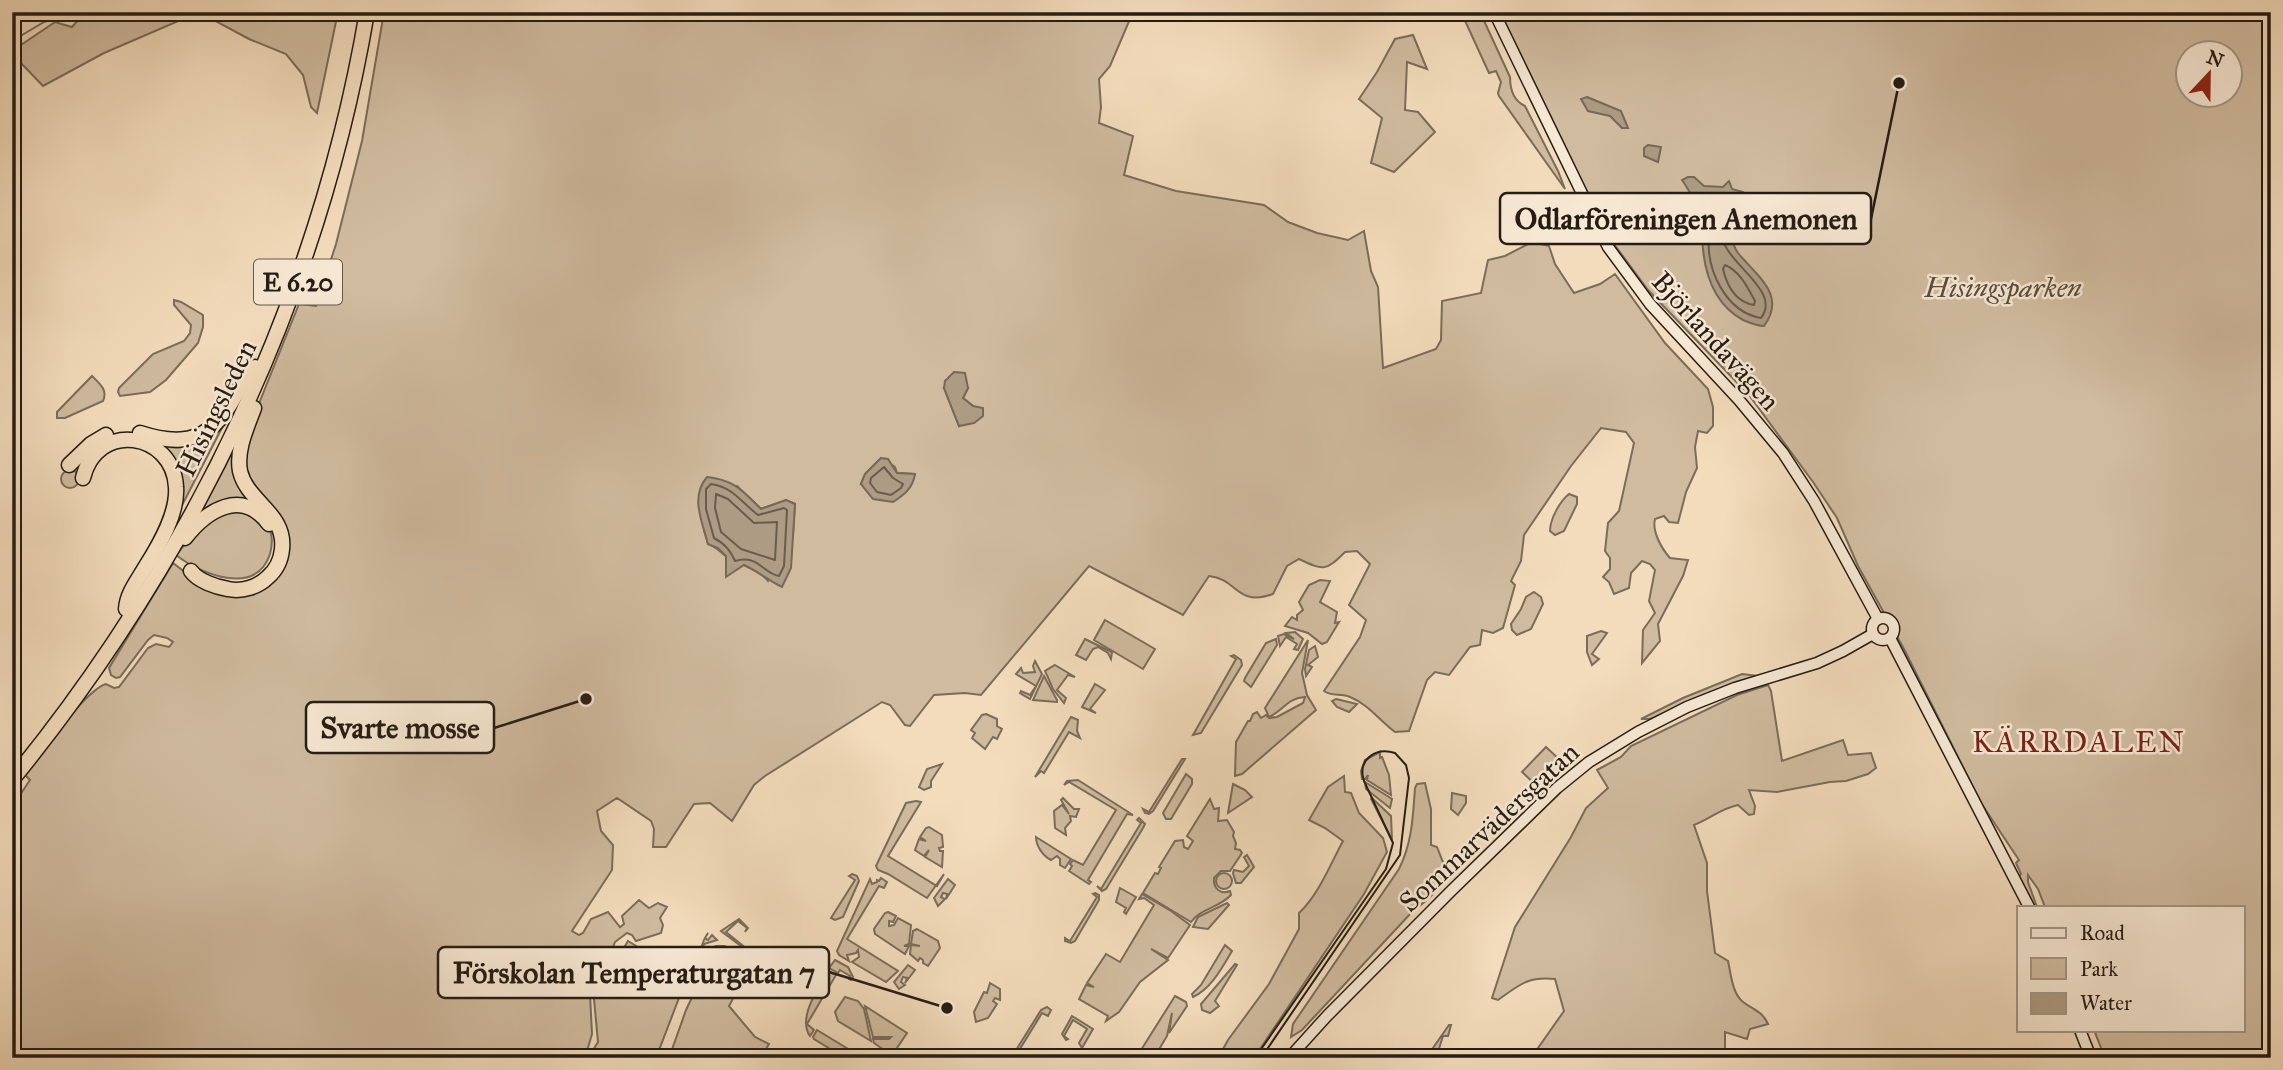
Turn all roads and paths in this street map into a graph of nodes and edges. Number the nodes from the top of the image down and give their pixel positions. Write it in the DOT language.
graph roads {
  1 [pos="359,12"];
  2 [pos="367,12"];
  3 [pos="1494,12"];
  4 [pos="285,316"];
  5 [pos="255,367"];
  6 [pos="69,465"];
  7 [pos="83,478"];
  8 [pos="157,576"];
  9 [pos="127,609"];
  10 [pos="1878,619"];
  11 [pos="1873,634"];
  12 [pos="1890,638"];
  13 [pos="12,767"];
  14 [pos="12,780"];
  15 [pos="2028,906"];
  16 [pos="2081,1032"];
  17 [pos="1289,1058"];
  18 [pos="2091,1058"];
  1 -- 5 [label="highway, Hisingsleden / E 6.20"];
  2 -- 4 [label="highway, Hisingsleden / E 6.20"];
  3 -- 10 [label="street, Björlandavägen"];
  4 -- 8 [label="highway, Hisingsleden / E 6.20"];
  4 -- 8 [label="highway"];
  5 -- 6 [label="highway"];
  5 -- 9 [label="highway, Hisingsleden / E 6.20"];
  7 -- 9 [label="highway"];
  8 -- 14 [label="highway, Hisingsleden / E 6.20"];
  9 -- 13 [label="highway, Hisingsleden / E 6.20"];
  10 -- 11 [label="street"];
  10 -- 12 [label="street, Björlandavägen"];
  11 -- 12 [label="street"];
  11 -- 17 [label="street, Sommarvädersgatan"];
  12 -- 15 [label="street, Björlandavägen"];
  16 -- 18 [label="street"];
}
